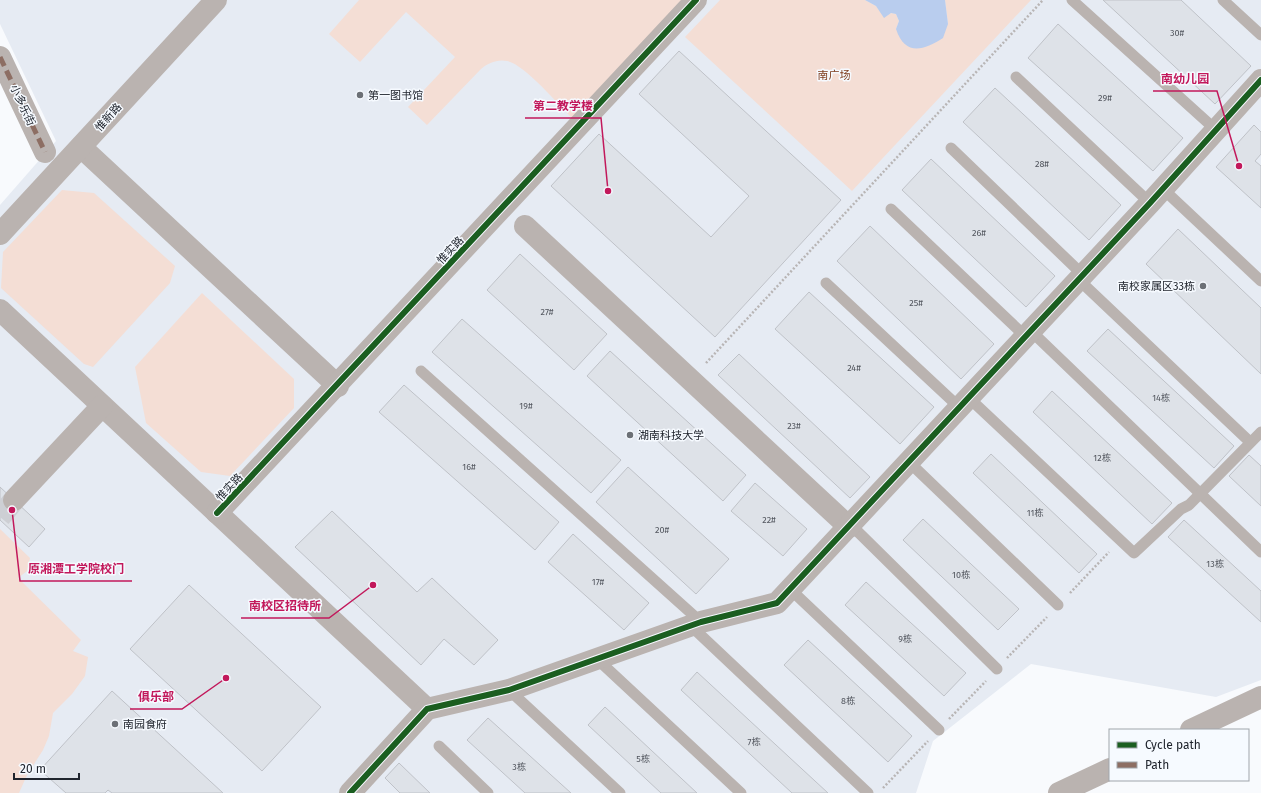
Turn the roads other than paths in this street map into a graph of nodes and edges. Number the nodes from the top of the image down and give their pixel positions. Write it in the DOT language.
graph roads {
  1 [pos="216,0"];
  2 [pos="696,0"];
  3 [pos="1072,0"];
  4 [pos="1223,0"];
  5 [pos="1261,35"];
  6 [pos="0,57"];
  7 [pos="1016,77"];
  8 [pos="1261,80"];
  9 [pos="1216,130"];
  10 [pos="81,148"];
  11 [pos="951,148"];
  12 [pos="45,152"];
  13 [pos="1157,196"];
  14 [pos="891,209"];
  15 [pos="525,226"];
  16 [pos="0,234"];
  17 [pos="1081,278"];
  18 [pos="1261,281"];
  19 [pos="826,283"];
  20 [pos="0,310"];
  21 [pos="1029,334"];
  22 [pos="421,371"];
  23 [pos="338,386"];
  24 [pos="964,403"];
  25 [pos="102,406"];
  26 [pos="1261,432"];
  27 [pos="1250,442"];
  28 [pos="909,462"];
  29 [pos="1200,495"];
  30 [pos="14,500"];
  31 [pos="217,513"];
  32 [pos="850,526"];
  33 [pos="1261,552"];
  34 [pos="790,589"];
  35 [pos="1058,605"];
  36 [pos="696,624"];
  37 [pos="597,659"];
  38 [pos="997,669"];
  39 [pos="509,690"];
  40 [pos="1261,697"];
  41 [pos="427,709"];
  42 [pos="1193,729"];
  43 [pos="939,730"];
  44 [pos="439,746"];
  45 [pos="1109,769"];
  46 [pos="350,793"];
  47 [pos="488,793"];
  48 [pos="620,793"];
  49 [pos="741,793"];
  50 [pos="868,793"];
  51 [pos="1059,793"];
  1 -- 10 [label="street, 惟新路"];
  2 -- 23 [label="street, 惟实路"];
  3 -- 9 [label="lane"];
  4 -- 5 [label="lane"];
  6 -- 12 [label="street, 小多乐街"];
  7 -- 13 [label="lane"];
  8 -- 9 [label="street"];
  9 -- 13 [label="street"];
  10 -- 16 [label="street, 惟新路"];
  10 -- 23 [label="street"];
  11 -- 17 [label="lane"];
  13 -- 17 [label="street"];
  13 -- 18 [label="lane"];
  14 -- 21 [label="lane"];
  15 -- 32 [label="street"];
  17 -- 21 [label="street"];
  17 -- 27 [label="lane"];
  19 -- 24 [label="lane"];
  20 -- 25 [label="street"];
  21 -- 24 [label="street"];
  21 -- 29 [label="lane"];
  22 -- 36 [label="lane"];
  23 -- 31 [label="street, 惟实路"];
  24 -- 28 [label="street"];
  24 -- 29 [label="lane"];
  25 -- 30 [label="street"];
  25 -- 31 [label="street"];
  26 -- 27 [label="lane"];
  27 -- 29 [label="lane"];
  28 -- 32 [label="street"];
  28 -- 35 [label="lane"];
  29 -- 33 [label="lane"];
  31 -- 41 [label="street"];
  32 -- 34 [label="street"];
  32 -- 38 [label="lane"];
  34 -- 36 [label="street"];
  34 -- 43 [label="lane"];
  36 -- 37 [label="street"];
  36 -- 50 [label="lane"];
  37 -- 39 [label="street"];
  37 -- 49 [label="lane"];
  39 -- 41 [label="street"];
  39 -- 48 [label="lane"];
  40 -- 42 [label="street"];
  41 -- 46 [label="street"];
  44 -- 47 [label="lane"];
  45 -- 51 [label="street"];
}
